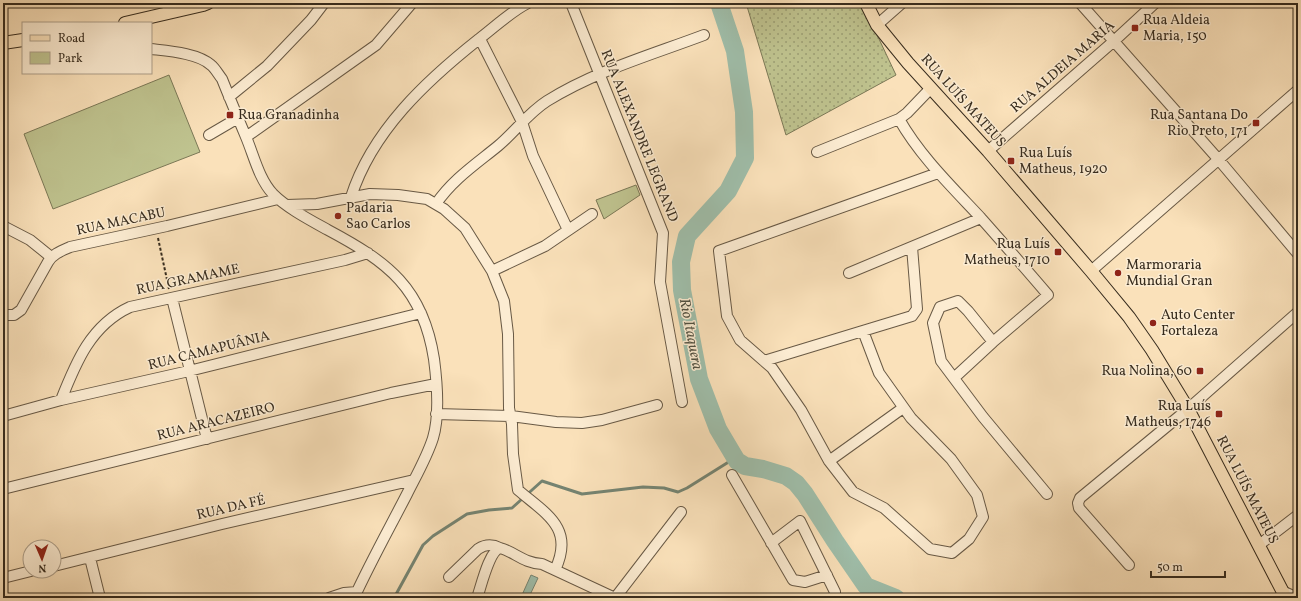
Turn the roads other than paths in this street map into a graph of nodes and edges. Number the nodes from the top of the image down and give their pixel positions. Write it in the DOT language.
graph roads {
  1 [pos="208,3"];
  2 [pos="324,3"];
  3 [pos="412,3"];
  4 [pos="528,3"];
  5 [pos="571,3"];
  6 [pos="866,3"];
  7 [pos="902,3"];
  8 [pos="1080,3"];
  9 [pos="1155,3"];
  10 [pos="129,22"];
  11 [pos="877,25"];
  12 [pos="704,35"];
  13 [pos="480,39"];
  14 [pos="22,40"];
  15 [pos="1114,41"];
  16 [pos="3,43"];
  17 [pos="152,49"];
  18 [pos="600,74"];
  19 [pos="931,88"];
  20 [pos="1298,90"];
  21 [pos="229,97"];
  22 [pos="238,118"];
  23 [pos="899,119"];
  24 [pos="522,122"];
  25 [pos="209,135"];
  26 [pos="246,137"];
  27 [pos="988,151"];
  28 [pos="817,152"];
  29 [pos="1218,160"];
  30 [pos="938,173"];
  31 [pos="351,197"];
  32 [pos="278,199"];
  33 [pos="436,204"];
  34 [pos="287,205"];
  35 [pos="592,214"];
  36 [pos="981,218"];
  37 [pos="3,226"];
  38 [pos="568,230"];
  39 [pos="912,247"];
  40 [pos="368,253"];
  41 [pos="1298,254"];
  42 [pos="51,257"];
  43 [pos="492,271"];
  44 [pos="1091,271"];
  45 [pos="849,273"];
  46 [pos="172,298"];
  47 [pos="1298,312"];
  48 [pos="421,313"];
  49 [pos="3,316"];
  50 [pos="862,331"];
  51 [pos="993,342"];
  52 [pos="764,361"];
  53 [pos="189,371"];
  54 [pos="954,378"];
  55 [pos="436,384"];
  56 [pos="61,400"];
  57 [pos="682,402"];
  58 [pos="657,405"];
  59 [pos="903,408"];
  60 [pos="1188,409"];
  61 [pos="436,414"];
  62 [pos="3,416"];
  63 [pos="511,416"];
  64 [pos="207,439"];
  65 [pos="829,461"];
  66 [pos="732,475"];
  67 [pos="414,480"];
  68 [pos="3,489"];
  69 [pos="1048,494"];
  70 [pos="682,512"];
  71 [pos="1298,515"];
  72 [pos="771,543"];
  73 [pos="1259,546"];
  74 [pos="500,548"];
  75 [pos="90,558"];
  76 [pos="62,564"];
  77 [pos="1128,565"];
  78 [pos="554,570"];
  79 [pos="22,573"];
  80 [pos="827,575"];
  81 [pos="449,577"];
  82 [pos="3,578"];
  83 [pos="1284,594"];
  84 [pos="356,595"];
  85 [pos="100,598"];
  86 [pos="329,598"];
  87 [pos="477,598"];
  88 [pos="615,598"];
  89 [pos="835,598"];
  90 [pos="1298,598"];
  1 -- 10 [label="main road"];
  2 -- 21 [label="street"];
  3 -- 26 [label="street"];
  4 -- 13 [label="street"];
  5 -- 18 [label="street, RUA ALEXANDRE LEGRAND"];
  6 -- 11 [label="main road, RUA LUÍS MATEUS"];
  7 -- 11 [label="street"];
  8 -- 15 [label="street"];
  9 -- 15 [label="street, RUA ALDEIA MARIA"];
  11 -- 19 [label="main road, RUA LUÍS MATEUS"];
  12 -- 18 [label="street"];
  13 -- 24 [label="street"];
  13 -- 31 [label="street"];
  14 -- 16 [label="main road"];
  15 -- 27 [label="street, RUA ALDEIA MARIA"];
  15 -- 29 [label="street"];
  17 -- 21 [label="street"];
  18 -- 24 [label="street"];
  18 -- 57 [label="street, RUA ALEXANDRE LEGRAND"];
  19 -- 23 [label="street"];
  19 -- 27 [label="main road, RUA LUÍS MATEUS"];
  20 -- 29 [label="street"];
  21 -- 22 [label="street"];
  22 -- 25 [label="street"];
  22 -- 26 [label="street"];
  23 -- 28 [label="street"];
  23 -- 30 [label="street"];
  24 -- 33 [label="street"];
  24 -- 38 [label="street"];
  26 -- 32 [label="street"];
  27 -- 44 [label="main road, RUA LUÍS MATEUS"];
  29 -- 41 [label="street"];
  29 -- 44 [label="street"];
  30 -- 36 [label="street"];
  30 -- 52 [label="street"];
  31 -- 33 [label="street"];
  31 -- 34 [label="street"];
  32 -- 34 [label="street"];
  32 -- 42 [label="street, RUA MACABU"];
  33 -- 43 [label="street"];
  34 -- 40 [label="street"];
  35 -- 38 [label="street"];
  36 -- 39 [label="street"];
  36 -- 51 [label="street"];
  37 -- 42 [label="street"];
  38 -- 43 [label="street"];
  39 -- 45 [label="street"];
  39 -- 50 [label="street"];
  40 -- 46 [label="street, RUA GRAMAME"];
  40 -- 48 [label="street"];
  42 -- 49 [label="street"];
  43 -- 63 [label="street"];
  44 -- 60 [label="main road, RUA LUÍS MATEUS"];
  46 -- 53 [label="street"];
  46 -- 56 [label="street, RUA GRAMAME"];
  47 -- 60 [label="street"];
  48 -- 53 [label="street, RUA CAMAPUÂNIA"];
  48 -- 55 [label="street"];
  50 -- 52 [label="street"];
  50 -- 59 [label="street"];
  51 -- 54 [label="street"];
  51 -- 54 [label="street"];
  52 -- 65 [label="street"];
  53 -- 56 [label="street, RUA CAMAPUÂNIA"];
  53 -- 64 [label="street"];
  54 -- 69 [label="street"];
  55 -- 61 [label="street"];
  55 -- 64 [label="street, RUA ARACAZEIRO"];
  56 -- 62 [label="street, RUA CAMAPUÂNIA"];
  58 -- 63 [label="street"];
  59 -- 65 [label="street"];
  59 -- 65 [label="street"];
  60 -- 73 [label="main road, RUA LUÍS MATEUS"];
  60 -- 77 [label="street"];
  61 -- 63 [label="street"];
  61 -- 67 [label="street"];
  63 -- 78 [label="street"];
  64 -- 68 [label="street, RUA ARACAZEIRO"];
  66 -- 72 [label="street"];
  67 -- 75 [label="street, RUA DA FÉ"];
  67 -- 84 [label="street"];
  70 -- 88 [label="street"];
  71 -- 73 [label="street"];
  72 -- 80 [label="street"];
  72 -- 80 [label="street"];
  73 -- 83 [label="main road, RUA LUÍS MATEUS"];
  74 -- 78 [label="street"];
  74 -- 81 [label="street"];
  74 -- 87 [label="street"];
  75 -- 76 [label="street, RUA DA FÉ"];
  75 -- 85 [label="street"];
  78 -- 88 [label="street"];
  79 -- 82 [label="street"];
  80 -- 89 [label="street"];
  83 -- 90 [label="street"];
  84 -- 86 [label="street"];
}
